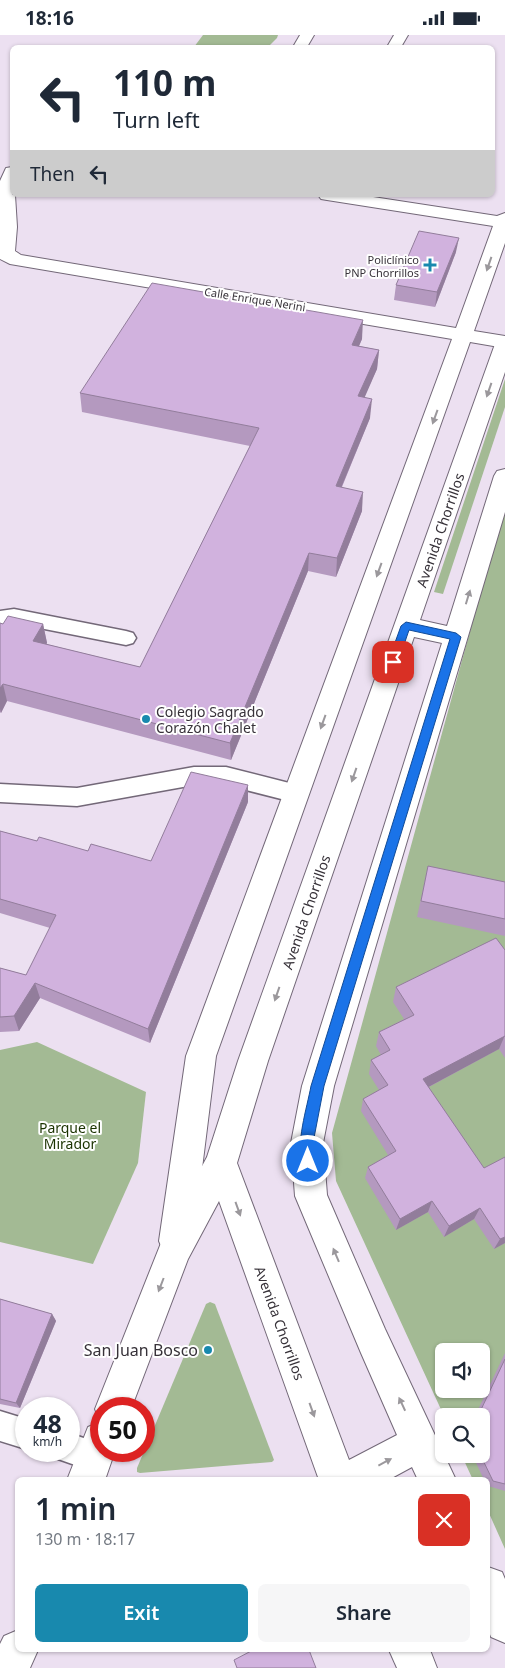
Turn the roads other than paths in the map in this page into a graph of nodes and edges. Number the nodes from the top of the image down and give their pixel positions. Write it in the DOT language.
graph roads {
  1 [pos="10,179"];
  2 [pos="340,197"];
  3 [pos="504,222"];
  4 [pos="464,335"];
  5 [pos="505,343"];
  6 [pos="505,476"];
  7 [pos="0,618"];
  8 [pos="406,626"];
  9 [pos="456,637"];
  10 [pos="126,638"];
  11 [pos="0,793"];
  12 [pos="296,794"];
  13 [pos="221,1163"];
  14 [pos="175,1250"];
  15 [pos="119,1397"];
  16 [pos="0,1426"];
  17 [pos="15,1431"];
  18 [pos="420,1443"];
  19 [pos="337,1477"];
  20 [pos="356,1477"];
  21 [pos="436,1477"];
  22 [pos="490,1590"];
  23 [pos="505,1623"];
  24 [pos="17,1652"];
  25 [pos="410,1652"];
  26 [pos="10,1668"];
  27 [pos="417,1668"];
  1 -- 4 [label="main road, Calle Enrique Nerini"];
  2 -- 3 [label="main road"];
  3 -- 4 [label="main road, one-way"];
  4 -- 5 [label="main road, Calle Enrique Nerini"];
  4 -- 12 [label="main road, one-way"];
  5 -- 8 [label="main road, Avenida Chorrillos, one-way"];
  9 -- 6 [label="main road, one-way"];
  7 -- 10 [label="lane"];
  8 -- 9 [label="main road"];
  8 -- 13 [label="main road, Avenida Chorrillos, one-way"];
  18 -- 9 [label="main road, one-way"];
  11 -- 12 [label="lane"];
  12 -- 14 [label="main road"];
  13 -- 14 [label="main road"];
  13 -- 19 [label="main road, Avenida Chorrillos, one-way"];
  14 -- 15 [label="main road, one-way"];
  16 -- 17 [label="lane"];
  20 -- 18 [label="main road, one-way"];
  18 -- 21 [label="main road"];
  22 -- 23 [label="main road"];
  24 -- 26 [label="main road"];
  25 -- 27 [label="main road"];
}
